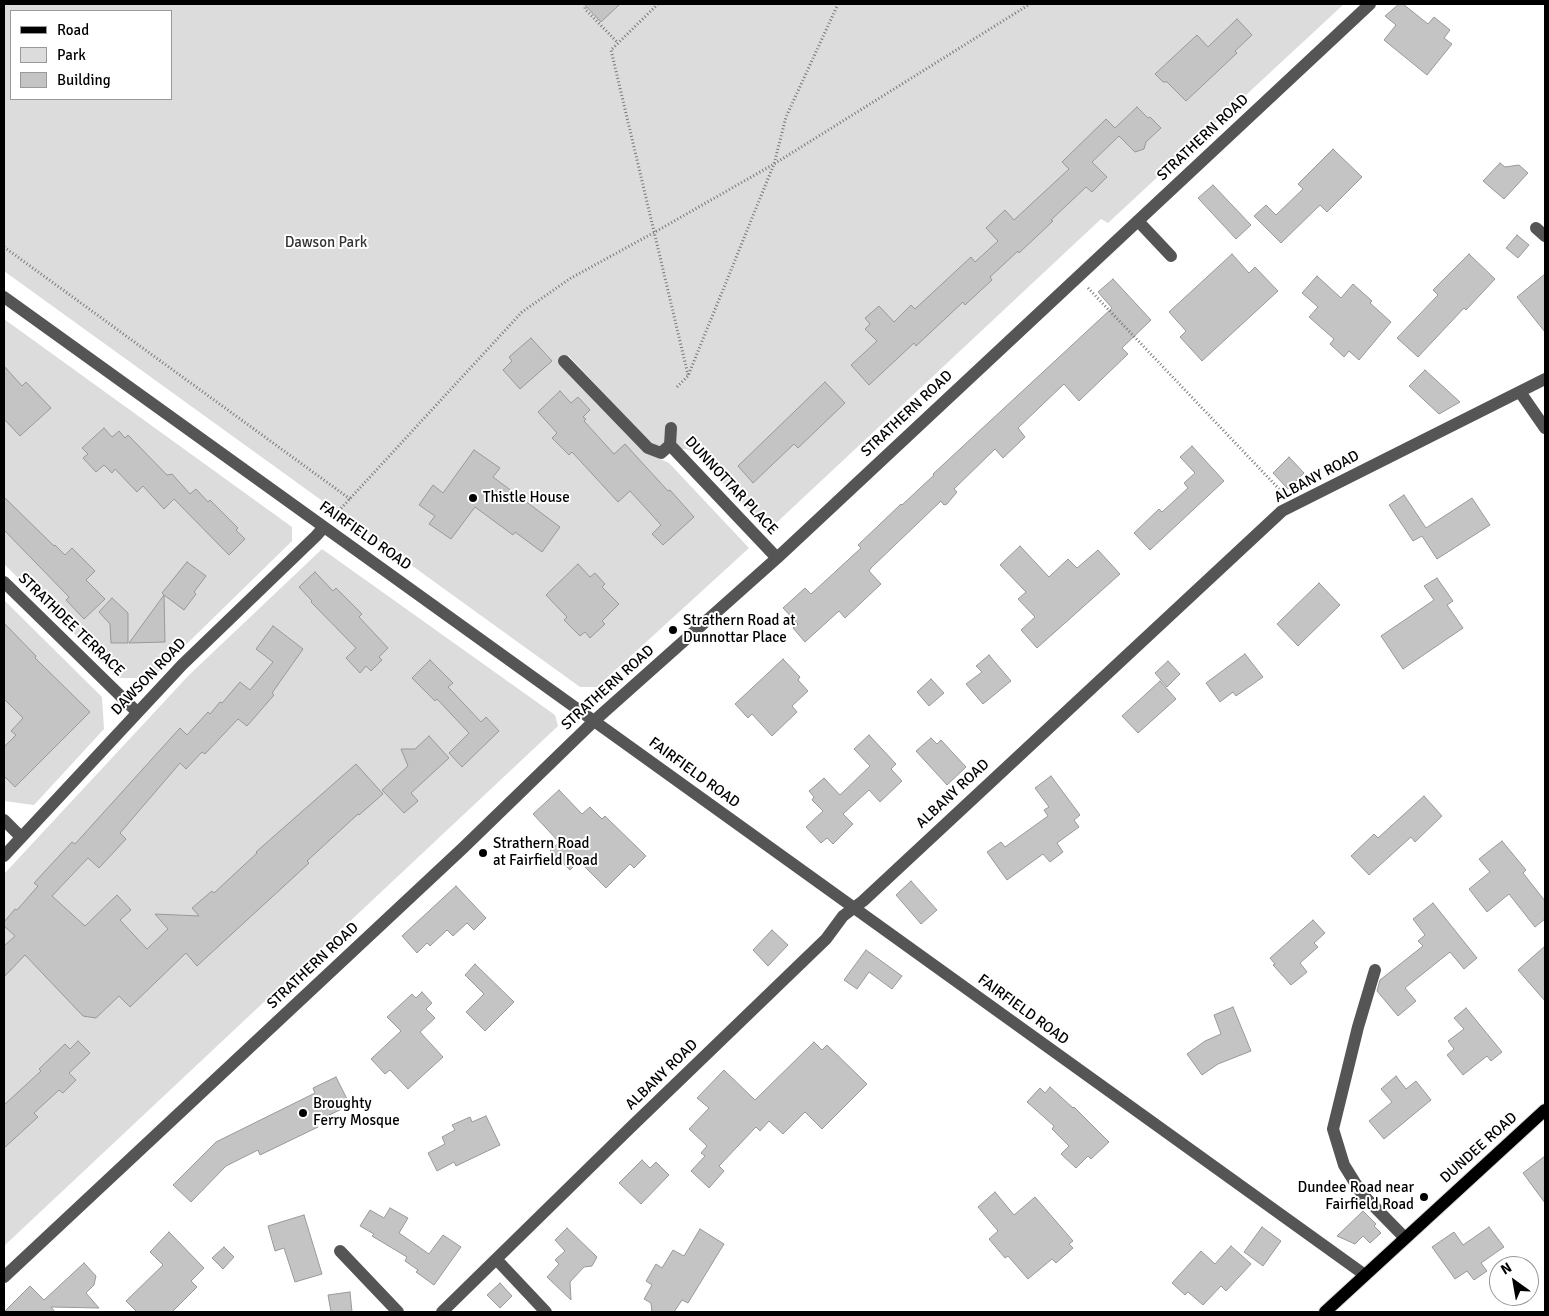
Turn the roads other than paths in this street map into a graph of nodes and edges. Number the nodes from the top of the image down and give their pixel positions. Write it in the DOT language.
graph roads {
  1 [pos="1370,4"];
  2 [pos="1138,221"];
  3 [pos="1171,256"];
  4 [pos="4,297"];
  5 [pos="564,361"];
  6 [pos="1545,379"];
  7 [pos="1520,392"];
  8 [pos="671,428"];
  9 [pos="1545,428"];
  10 [pos="666,449"];
  11 [pos="324,526"];
  12 [pos="776,558"];
  13 [pos="4,582"];
  14 [pos="137,712"];
  15 [pos="594,721"];
  16 [pos="4,820"];
  17 [pos="21,837"];
  18 [pos="4,856"];
  19 [pos="853,908"];
  20 [pos="1375,970"];
  21 [pos="1545,1110"];
  22 [pos="1405,1238"];
  23 [pos="340,1251"];
  24 [pos="497,1260"];
  25 [pos="1365,1275"];
  26 [pos="4,1277"];
  27 [pos="398,1312"];
  28 [pos="442,1312"];
  29 [pos="546,1312"];
  30 [pos="1325,1312"];
  1 -- 2 [label="street, STRATHERN ROAD"];
  2 -- 3 [label="street"];
  2 -- 12 [label="street, STRATHERN ROAD"];
  4 -- 11 [label="street, FAIRFIELD ROAD"];
  5 -- 10 [label="street, DUNNOTTAR PLACE"];
  6 -- 7 [label="street, ALBANY ROAD"];
  7 -- 9 [label="street"];
  7 -- 19 [label="street, ALBANY ROAD"];
  8 -- 10 [label="street"];
  10 -- 12 [label="street, DUNNOTTAR PLACE"];
  11 -- 14 [label="street, DAWSON ROAD"];
  11 -- 15 [label="street, FAIRFIELD ROAD"];
  12 -- 15 [label="street, STRATHERN ROAD"];
  13 -- 14 [label="street, STRATHDEE TERRACE"];
  14 -- 17 [label="street, DAWSON ROAD"];
  15 -- 19 [label="street, FAIRFIELD ROAD"];
  15 -- 26 [label="street, STRATHERN ROAD"];
  16 -- 17 [label="street"];
  17 -- 18 [label="street, DAWSON ROAD"];
  19 -- 24 [label="street, ALBANY ROAD"];
  19 -- 25 [label="street, FAIRFIELD ROAD"];
  20 -- 22 [label="street"];
  21 -- 22 [label="main road, DUNDEE ROAD"];
  22 -- 25 [label="main road, DUNDEE ROAD"];
  23 -- 27 [label="street"];
  24 -- 28 [label="street, ALBANY ROAD"];
  24 -- 29 [label="street"];
  25 -- 30 [label="main road, DUNDEE ROAD"];
}
